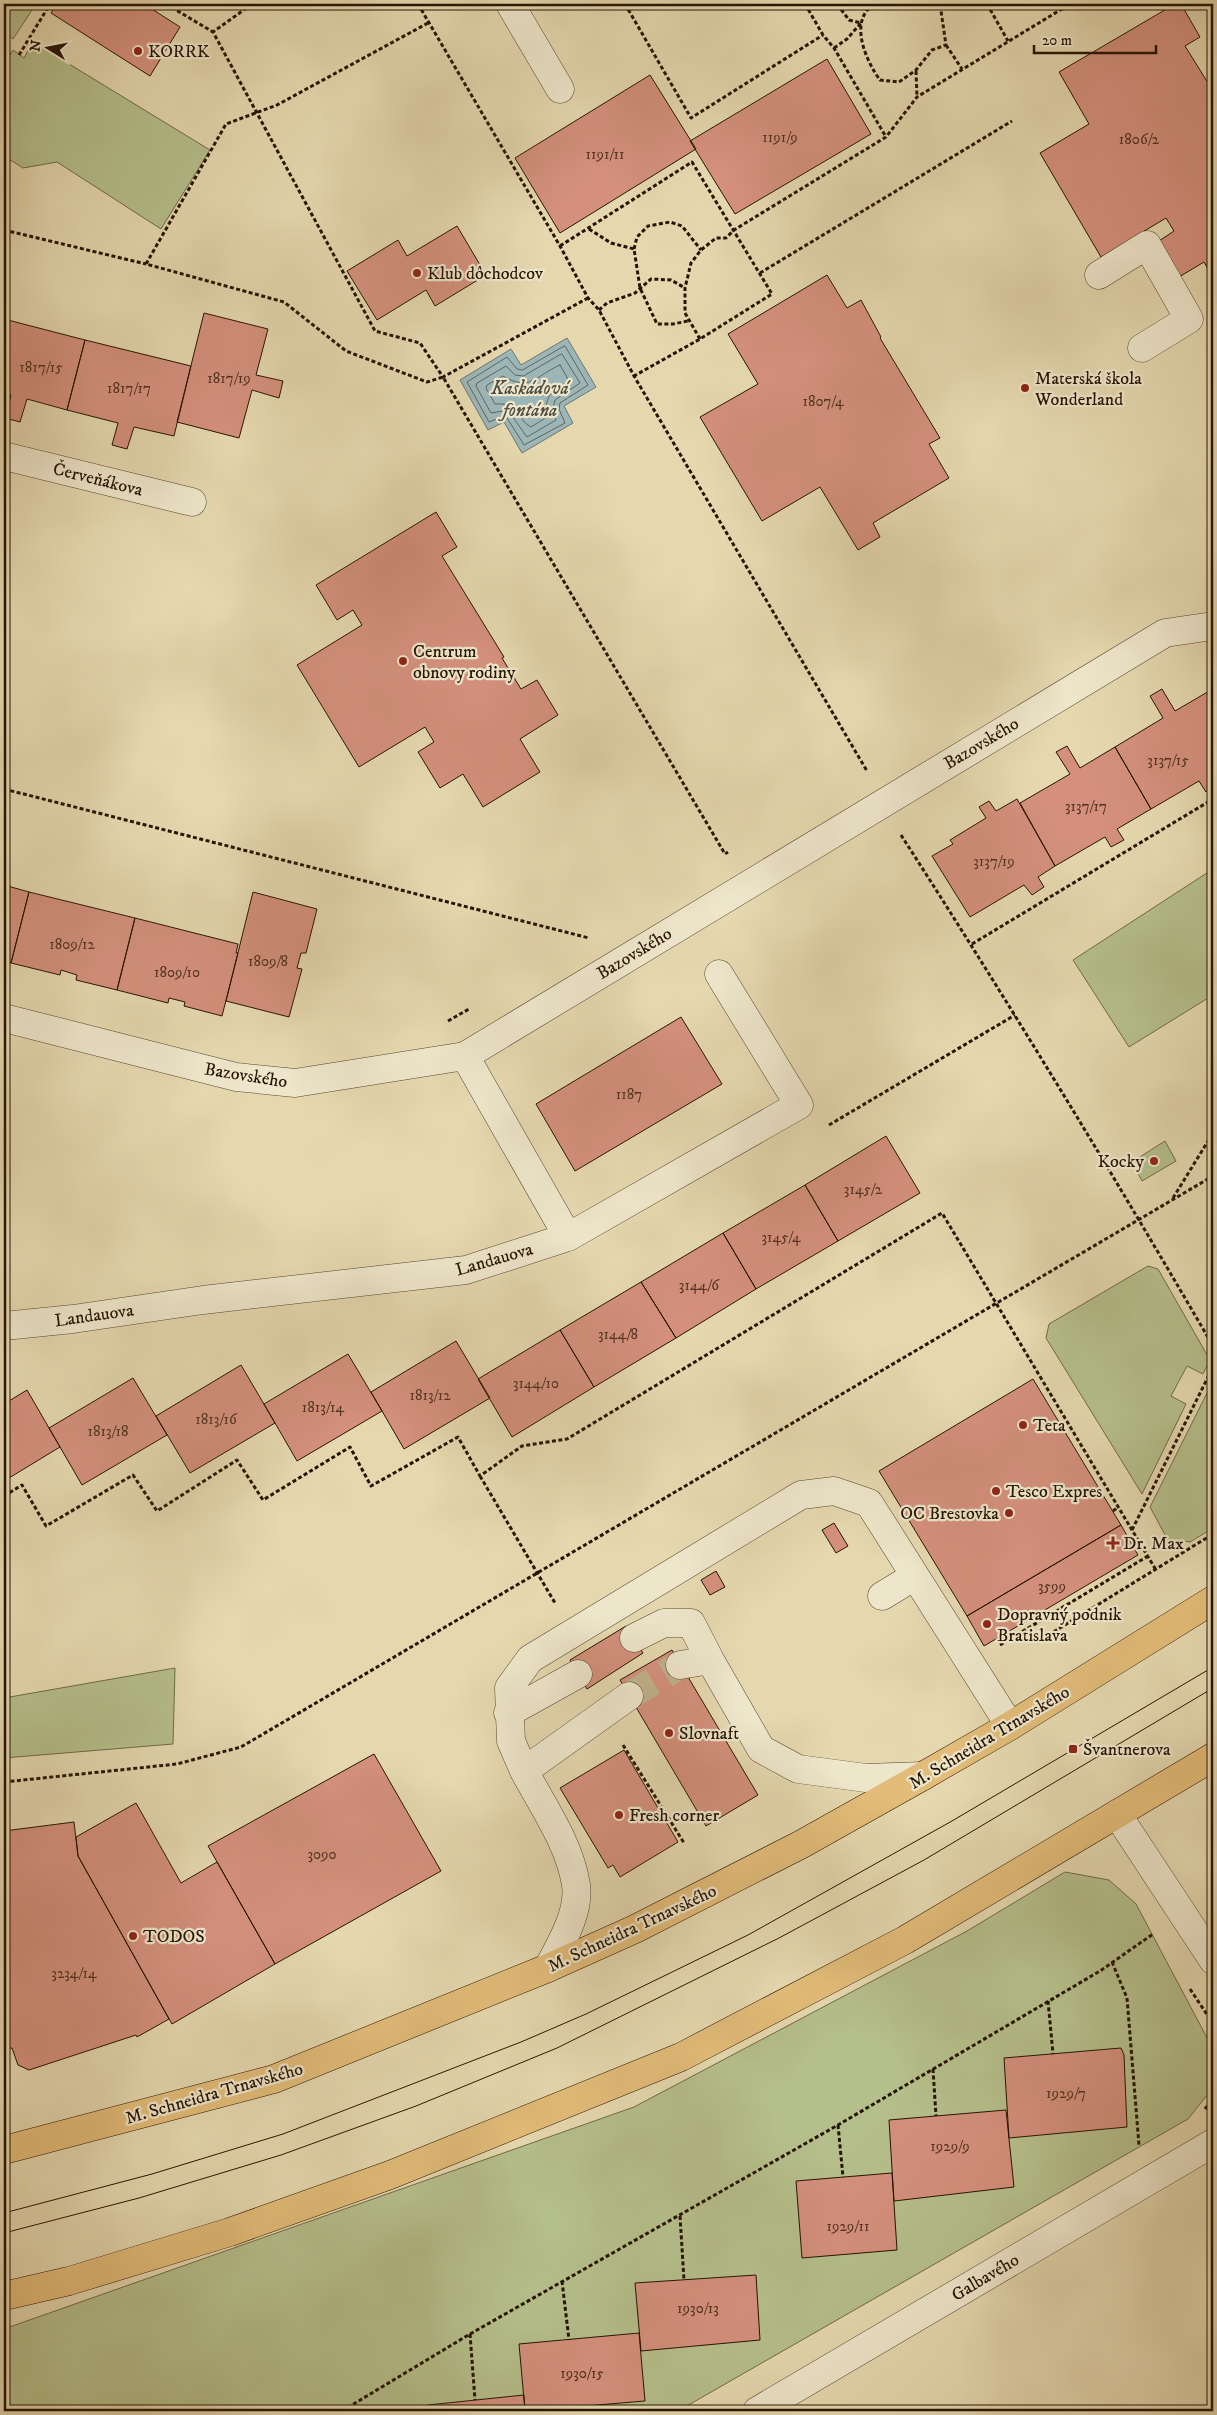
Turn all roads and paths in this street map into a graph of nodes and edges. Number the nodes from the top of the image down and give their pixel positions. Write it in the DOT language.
graph roads {
  1 [pos="50,4"];
  2 [pos="166,4"];
  3 [pos="241,4"];
  4 [pos="252,4"];
  5 [pos="418,4"];
  6 [pos="510,4"];
  7 [pos="625,4"];
  8 [pos="805,4"];
  9 [pos="837,4"];
  10 [pos="874,4"];
  11 [pos="940,4"];
  12 [pos="987,4"];
  13 [pos="1070,4"];
  14 [pos="244,9"];
  15 [pos="428,23"];
  16 [pos="861,23"];
  17 [pos="213,32"];
  18 [pos="823,35"];
  19 [pos="1008,41"];
  20 [pos="946,46"];
  21 [pos="834,48"];
  22 [pos="19,55"];
  23 [pos="962,69"];
  24 [pos="916,70"];
  25 [pos="560,89"];
  26 [pos="917,97"];
  27 [pos="255,113"];
  28 [pos="1012,121"];
  29 [pos="886,137"];
  30 [pos="589,229"];
  31 [pos="4,230"];
  32 [pos="734,230"];
  33 [pos="560,246"];
  34 [pos="634,249"];
  35 [pos="701,250"];
  36 [pos="146,264"];
  37 [pos="760,273"];
  38 [pos="1099,275"];
  39 [pos="640,288"];
  40 [pos="685,288"];
  41 [pos="588,298"];
  42 [pos="599,310"];
  43 [pos="688,322"];
  44 [pos="700,339"];
  45 [pos="1142,348"];
  46 [pos="634,376"];
  47 [pos="444,377"];
  48 [pos="4,456"];
  49 [pos="192,502"];
  50 [pos="1213,626"];
  51 [pos="860,778"];
  52 [pos="4,789"];
  53 [pos="1213,799"];
  54 [pos="896,826"];
  55 [pos="734,849"];
  56 [pos="725,854"];
  57 [pos="717,859"];
  58 [pos="585,944"];
  59 [pos="972,944"];
  60 [pos="719,974"];
  61 [pos="474,1006"];
  62 [pos="1014,1015"];
  63 [pos="4,1018"];
  64 [pos="440,1026"];
  65 [pos="465,1056"];
  66 [pos="824,1128"];
  67 [pos="1213,1133"];
  68 [pos="1213,1176"];
  69 [pos="1172,1200"];
  70 [pos="1139,1219"];
  71 [pos="568,1237"];
  72 [pos="996,1303"];
  73 [pos="4,1326"];
  74 [pos="1213,1346"];
  75 [pos="1213,1368"];
  76 [pos="480,1476"];
  77 [pos="4,1496"];
  78 [pos="1118,1508"];
  79 [pos="1113,1511"];
  80 [pos="1132,1530"];
  81 [pos="1213,1534"];
  82 [pos="1148,1556"];
  83 [pos="1156,1570"];
  84 [pos="537,1572"];
  85 [pos="915,1576"];
  86 [pos="882,1596"];
  87 [pos="1213,1600"];
  88 [pos="573,1633"];
  89 [pos="634,1638"];
  90 [pos="1037,1642"];
  91 [pos="997,1647"];
  92 [pos="710,1660"];
  93 [pos="680,1666"];
  94 [pos="578,1674"];
  95 [pos="629,1696"];
  96 [pos="508,1713"];
  97 [pos="1010,1726"];
  98 [pos="616,1749"];
  99 [pos="1213,1757"];
  100 [pos="524,1771"];
  101 [pos="923,1776"];
  102 [pos="4,1782"];
  103 [pos="1117,1814"];
  104 [pos="684,1843"];
  105 [pos="1156,1931"];
  106 [pos="1213,1960"];
  107 [pos="1112,1962"];
  108 [pos="548,1968"];
  109 [pos="1048,2001"];
  110 [pos="1053,2054"];
  111 [pos="933,2069"];
  112 [pos="936,2116"];
  113 [pos="838,2124"];
  114 [pos="1213,2143"];
  115 [pos="1139,2145"];
  116 [pos="4,2150"];
  117 [pos="843,2177"];
  118 [pos="680,2216"];
  119 [pos="562,2280"];
  120 [pos="684,2280"];
  121 [pos="4,2296"];
  122 [pos="470,2334"];
  123 [pos="569,2340"];
  124 [pos="475,2400"];
  125 [pos="767,2408"];
  126 [pos="342,2411"];
  1 -- 22 [label="path"];
  2 -- 17 [label="path"];
  3 -- 14 [label="path"];
  4 -- 14 [label="path"];
  5 -- 15 [label="path"];
  6 -- 25 [label="street"];
  7 -- 18 [label="path"];
  8 -- 18 [label="path"];
  9 -- 16 [label="path"];
  10 -- 16 [label="path"];
  11 -- 20 [label="path"];
  12 -- 19 [label="path"];
  13 -- 19 [label="path"];
  14 -- 17 [label="path"];
  15 -- 27 [label="path"];
  15 -- 33 [label="path"];
  16 -- 21 [label="path"];
  16 -- 24 [label="path"];
  17 -- 27 [label="path"];
  18 -- 21 [label="path"];
  19 -- 23 [label="path"];
  20 -- 23 [label="path"];
  20 -- 24 [label="path"];
  21 -- 29 [label="path"];
  23 -- 26 [label="path"];
  24 -- 26 [label="path"];
  26 -- 29 [label="path"];
  27 -- 36 [label="path"];
  27 -- 47 [label="path"];
  28 -- 37 [label="path"];
  29 -- 32 [label="path"];
  30 -- 32 [label="path"];
  30 -- 33 [label="path"];
  30 -- 34 [label="path"];
  31 -- 36 [label="path"];
  32 -- 35 [label="path"];
  32 -- 37 [label="path"];
  33 -- 41 [label="path"];
  34 -- 35 [label="path"];
  34 -- 39 [label="path"];
  35 -- 40 [label="path"];
  36 -- 47 [label="path"];
  37 -- 44 [label="path"];
  38 -- 45 [label="street"];
  39 -- 40 [label="path"];
  39 -- 42 [label="path"];
  39 -- 43 [label="path"];
  40 -- 43 [label="path"];
  41 -- 42 [label="path"];
  41 -- 47 [label="path"];
  42 -- 46 [label="path"];
  43 -- 44 [label="path"];
  44 -- 46 [label="path"];
  46 -- 51 [label="path"];
  47 -- 56 [label="path"];
  48 -- 49 [label="street, Červeňákova"];
  50 -- 65 [label="street, Bazovského"];
  52 -- 58 [label="path"];
  53 -- 59 [label="path"];
  54 -- 59 [label="path"];
  55 -- 56 [label="path"];
  56 -- 57 [label="path"];
  59 -- 62 [label="path"];
  60 -- 71 [label="street, Landauova"];
  61 -- 64 [label="path"];
  62 -- 66 [label="path"];
  62 -- 70 [label="path"];
  63 -- 65 [label="street, Bazovského"];
  65 -- 71 [label="street"];
  67 -- 69 [label="path"];
  68 -- 69 [label="path"];
  69 -- 70 [label="path"];
  70 -- 72 [label="path"];
  70 -- 74 [label="path"];
  71 -- 73 [label="street, Landauova"];
  72 -- 76 [label="path"];
  72 -- 78 [label="path"];
  72 -- 84 [label="path"];
  75 -- 80 [label="path"];
  76 -- 77 [label="path"];
  76 -- 84 [label="path"];
  78 -- 79 [label="path"];
  78 -- 80 [label="path"];
  80 -- 82 [label="path"];
  81 -- 83 [label="path"];
  82 -- 83 [label="path"];
  82 -- 91 [label="path"];
  83 -- 90 [label="path"];
  84 -- 88 [label="path"];
  84 -- 102 [label="path"];
  85 -- 86 [label="street"];
  85 -- 88 [label="street"];
  85 -- 97 [label="street"];
  87 -- 97 [label="main road, M. Schneidra Trnavského"];
  88 -- 96 [label="street"];
  89 -- 92 [label="street"];
  92 -- 93 [label="street"];
  92 -- 101 [label="street"];
  94 -- 96 [label="street"];
  95 -- 100 [label="street"];
  96 -- 100 [label="street"];
  97 -- 101 [label="main road, M. Schneidra Trnavského"];
  98 -- 104 [label="path"];
  99 -- 103 [label="main road"];
  100 -- 108 [label="street"];
  101 -- 108 [label="main road, M. Schneidra Trnavského"];
  103 -- 106 [label="street"];
  103 -- 121 [label="main road"];
  105 -- 107 [label="path"];
  107 -- 109 [label="path"];
  107 -- 115 [label="path"];
  108 -- 116 [label="main road, M. Schneidra Trnavského"];
  109 -- 110 [label="path"];
  109 -- 111 [label="path"];
  111 -- 112 [label="path"];
  111 -- 113 [label="path"];
  113 -- 117 [label="path"];
  113 -- 118 [label="path"];
  114 -- 125 [label="street, Galbavého"];
  118 -- 119 [label="path"];
  118 -- 120 [label="path"];
  119 -- 122 [label="path"];
  119 -- 123 [label="path"];
  122 -- 124 [label="path"];
  122 -- 126 [label="path"];
}
